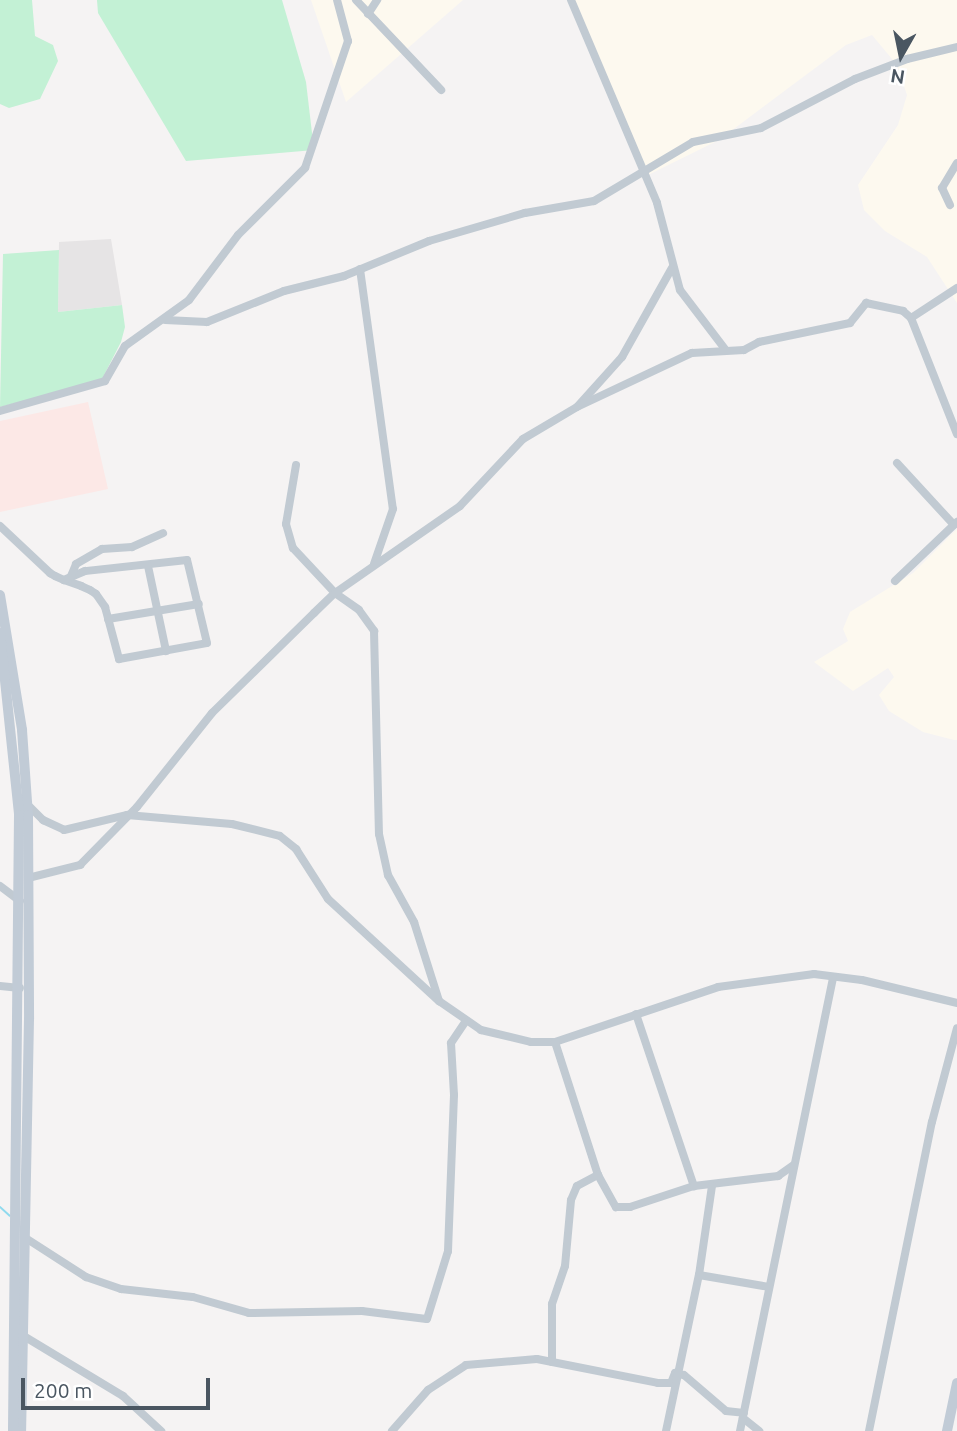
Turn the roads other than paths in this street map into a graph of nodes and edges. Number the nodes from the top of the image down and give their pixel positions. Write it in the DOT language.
graph roads {
  1 [pos="337,0"];
  2 [pos="356,0"];
  3 [pos="377,0"];
  4 [pos="571,0"];
  5 [pos="368,14"];
  6 [pos="957,47"];
  7 [pos="441,90"];
  8 [pos="957,163"];
  9 [pos="644,174"];
  10 [pos="950,205"];
  11 [pos="672,268"];
  12 [pos="360,269"];
  13 [pos="957,288"];
  14 [pos="911,318"];
  15 [pos="165,320"];
  16 [pos="725,349"];
  17 [pos="577,407"];
  18 [pos="0,411"];
  19 [pos="957,434"];
  20 [pos="897,463"];
  21 [pos="296,465"];
  22 [pos="956,524"];
  23 [pos="0,526"];
  24 [pos="163,533"];
  25 [pos="374,564"];
  26 [pos="148,566"];
  27 [pos="67,578"];
  28 [pos="895,581"];
  29 [pos="335,593"];
  30 [pos="0,596"];
  31 [pos="200,604"];
  32 [pos="157,611"];
  33 [pos="108,619"];
  34 [pos="0,633"];
  35 [pos="166,651"];
  36 [pos="27,803"];
  37 [pos="127,815"];
  38 [pos="28,878"];
  39 [pos="0,886"];
  40 [pos="20,901"];
  41 [pos="833,978"];
  42 [pos="0,986"];
  43 [pos="20,988"];
  44 [pos="439,1001"];
  45 [pos="957,1003"];
  46 [pos="636,1014"];
  47 [pos="465,1022"];
  48 [pos="957,1028"];
  49 [pos="555,1042"];
  50 [pos="794,1165"];
  51 [pos="598,1175"];
  52 [pos="694,1186"];
  53 [pos="712,1186"];
  54 [pos="24,1237"];
  55 [pos="699,1275"];
  56 [pos="769,1287"];
  57 [pos="0,1320"];
  58 [pos="18,1320"];
  59 [pos="22,1335"];
  60 [pos="552,1362"];
  61 [pos="675,1373"];
  62 [pos="957,1383"];
  63 [pos="743,1416"];
  64 [pos="13,1431"];
  65 [pos="21,1431"];
  66 [pos="161,1431"];
  67 [pos="392,1431"];
  68 [pos="666,1431"];
  69 [pos="740,1431"];
  70 [pos="760,1431"];
  71 [pos="869,1431"];
  72 [pos="947,1431"];
  1 -- 15 [label="street"];
  2 -- 5 [label="street"];
  3 -- 5 [label="street"];
  4 -- 9 [label="street"];
  5 -- 7 [label="street"];
  6 -- 9 [label="street"];
  8 -- 10 [label="street"];
  9 -- 11 [label="street"];
  9 -- 12 [label="street"];
  11 -- 16 [label="street"];
  11 -- 17 [label="street"];
  12 -- 15 [label="street"];
  12 -- 25 [label="street"];
  13 -- 14 [label="street"];
  14 -- 16 [label="street"];
  14 -- 19 [label="street"];
  15 -- 18 [label="street"];
  16 -- 17 [label="street"];
  17 -- 25 [label="street"];
  20 -- 22 [label="street"];
  21 -- 29 [label="street"];
  22 -- 28 [label="street"];
  23 -- 27 [label="street"];
  24 -- 27 [label="street"];
  25 -- 29 [label="street"];
  26 -- 27 [label="street"];
  26 -- 31 [label="street"];
  26 -- 32 [label="street"];
  27 -- 33 [label="street"];
  29 -- 37 [label="street"];
  29 -- 44 [label="street"];
  30 -- 36 [label="main road"];
  31 -- 32 [label="street"];
  31 -- 35 [label="street"];
  32 -- 33 [label="street"];
  32 -- 35 [label="street"];
  33 -- 35 [label="street"];
  34 -- 40 [label="main road"];
  36 -- 37 [label="street"];
  36 -- 38 [label="main road"];
  37 -- 38 [label="street"];
  37 -- 44 [label="street"];
  38 -- 54 [label="main road"];
  39 -- 40 [label="street"];
  40 -- 43 [label="main road"];
  41 -- 45 [label="street"];
  41 -- 46 [label="street"];
  41 -- 50 [label="street"];
  42 -- 43 [label="street"];
  43 -- 58 [label="main road"];
  44 -- 47 [label="street"];
  46 -- 49 [label="street"];
  46 -- 52 [label="street"];
  47 -- 49 [label="street"];
  47 -- 54 [label="street"];
  48 -- 71 [label="street"];
  49 -- 51 [label="street"];
  50 -- 53 [label="street"];
  50 -- 56 [label="street"];
  51 -- 52 [label="street"];
  51 -- 60 [label="street"];
  52 -- 53 [label="street"];
  53 -- 55 [label="street"];
  54 -- 58 [label="main road"];
  55 -- 56 [label="street"];
  55 -- 61 [label="street"];
  56 -- 63 [label="street"];
  57 -- 58 [label="main road"];
  58 -- 59 [label="main road"];
  58 -- 64 [label="main road"];
  59 -- 65 [label="main road"];
  59 -- 66 [label="street"];
  60 -- 61 [label="street"];
  60 -- 67 [label="street"];
  61 -- 63 [label="street"];
  61 -- 68 [label="street"];
  62 -- 72 [label="main road"];
  63 -- 69 [label="street"];
  63 -- 70 [label="street"];
}
